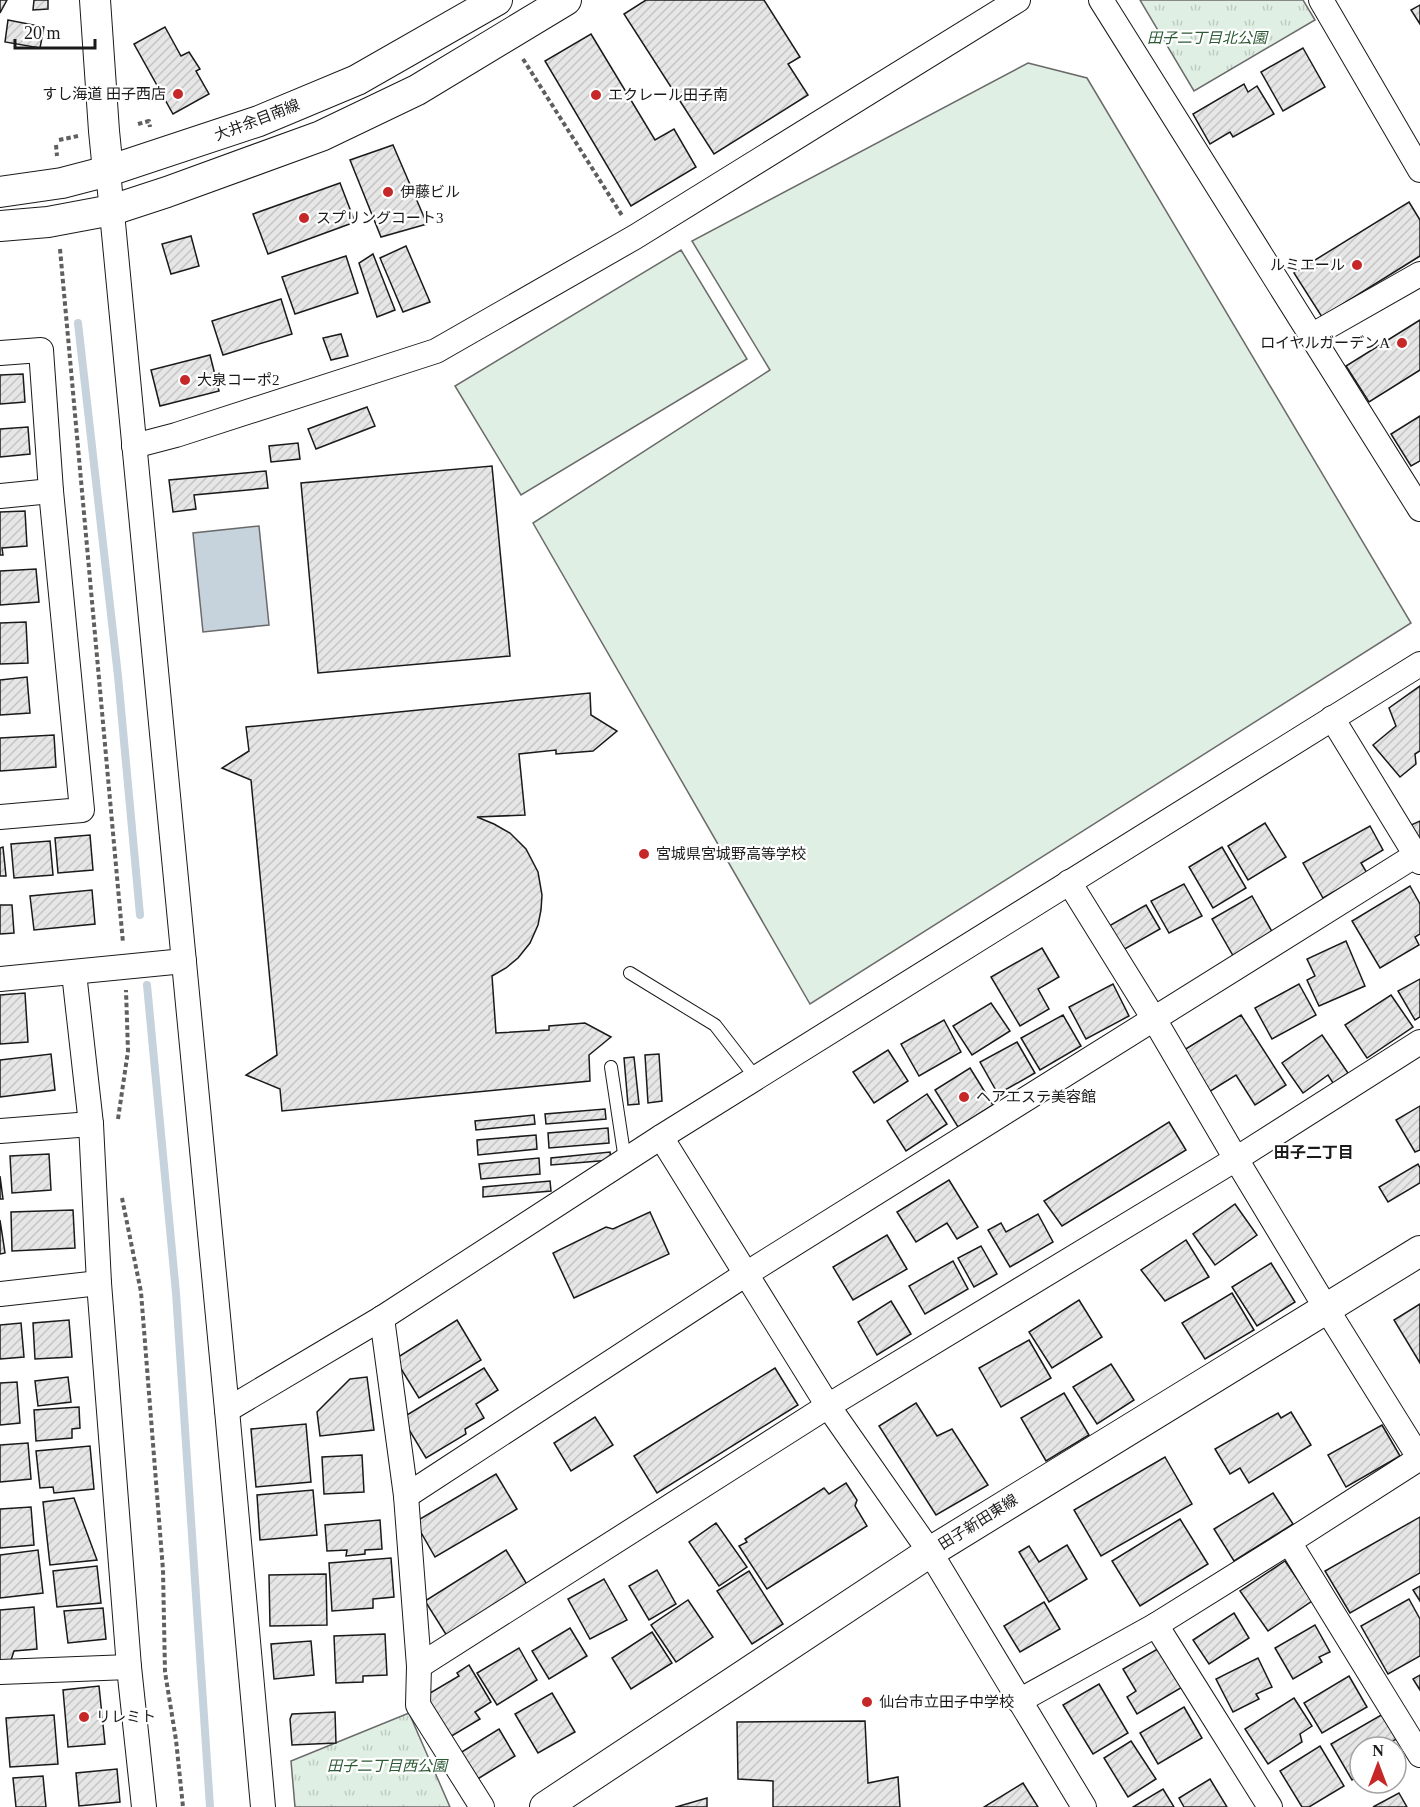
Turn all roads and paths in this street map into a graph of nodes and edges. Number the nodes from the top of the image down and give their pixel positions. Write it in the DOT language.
graph roads {
  1 [pos="95,0"];
  2 [pos="497,0"];
  3 [pos="566,0"];
  4 [pos="1018,0"];
  5 [pos="1101,0"];
  6 [pos="1321,0"];
  7 [pos="508,35"];
  8 [pos="149,121"];
  9 [pos="138,124"];
  10 [pos="81,135"];
  11 [pos="60,140"];
  12 [pos="1420,170"];
  13 [pos="108,171"];
  14 [pos="0,192"];
  15 [pos="112,210"];
  16 [pos="0,226"];
  17 [pos="635,237"];
  18 [pos="60,245"];
  19 [pos="1420,274"];
  20 [pos="1311,336"];
  21 [pos="0,353"];
  22 [pos="134,446"];
  23 [pos="51,491"];
  24 [pos="0,496"];
  25 [pos="1420,509"];
  26 [pos="1420,664"];
  27 [pos="1332,718"];
  28 [pos="0,817"];
  29 [pos="1418,859"];
  30 [pos="1069,882"];
  31 [pos="184,961"];
  32 [pos="125,968"];
  33 [pos="74,973"];
  34 [pos="630,973"];
  35 [pos="0,979"];
  36 [pos="1154,1018"];
  37 [pos="1420,1042"];
  38 [pos="610,1067"];
  39 [pos="756,1078"];
  40 [pos="91,1124"];
  41 [pos="116,1128"];
  42 [pos="0,1131"];
  43 [pos="661,1137"];
  44 [pos="1236,1159"];
  45 [pos="625,1160"];
  46 [pos="122,1194"];
  47 [pos="1420,1251"];
  48 [pos="746,1274"];
  49 [pos="99,1283"];
  50 [pos="0,1294"];
  51 [pos="1326,1308"];
  52 [pos="382,1318"];
  53 [pos="828,1406"];
  54 [pos="226,1410"];
  55 [pos="1420,1458"];
  56 [pos="406,1496"];
  57 [pos="1289,1542"];
  58 [pos="930,1552"];
  59 [pos="1156,1624"];
  60 [pos="419,1666"];
  61 [pos="129,1667"];
  62 [pos="0,1672"];
  63 [pos="1019,1701"];
  64 [pos="1420,1755"];
  65 [pos="144,1807"];
  66 [pos="183,1807"];
  67 [pos="262,1807"];
  68 [pos="482,1807"];
  69 [pos="545,1807"];
  70 [pos="1084,1807"];
  71 [pos="1270,1807"];
  1 -- 13 [label="street"];
  2 -- 13 [label="street, 大井余目南線"];
  3 -- 7 [label="street"];
  4 -- 17 [label="street"];
  5 -- 20 [label="street"];
  6 -- 12 [label="street"];
  7 -- 15 [label="street"];
  7 -- 17 [label="path"];
  8 -- 9 [label="path"];
  10 -- 11 [label="path"];
  13 -- 14 [label="street, 大井余目南線"];
  13 -- 15 [label="street"];
  15 -- 16 [label="street"];
  15 -- 22 [label="street"];
  17 -- 22 [label="street"];
  18 -- 32 [label="path"];
  19 -- 20 [label="street"];
  20 -- 25 [label="street"];
  21 -- 23 [label="street"];
  22 -- 31 [label="street"];
  23 -- 24 [label="street"];
  23 -- 28 [label="street"];
  26 -- 27 [label="street"];
  27 -- 29 [label="street"];
  27 -- 30 [label="street"];
  29 -- 36 [label="street"];
  30 -- 36 [label="street"];
  30 -- 39 [label="street"];
  31 -- 32 [label="street"];
  31 -- 54 [label="street"];
  32 -- 33 [label="street"];
  32 -- 41 [label="path"];
  33 -- 35 [label="street"];
  33 -- 40 [label="street"];
  34 -- 39 [label="lane"];
  36 -- 44 [label="street"];
  36 -- 48 [label="street"];
  37 -- 44 [label="street"];
  38 -- 45 [label="lane"];
  39 -- 43 [label="street"];
  40 -- 42 [label="street"];
  40 -- 49 [label="street"];
  43 -- 45 [label="street"];
  43 -- 48 [label="street"];
  44 -- 51 [label="street"];
  44 -- 53 [label="street"];
  45 -- 52 [label="street"];
  46 -- 66 [label="path"];
  47 -- 51 [label="street, 田子新田東線"];
  48 -- 53 [label="street"];
  48 -- 56 [label="street"];
  49 -- 50 [label="street"];
  49 -- 61 [label="street"];
  51 -- 55 [label="street"];
  51 -- 58 [label="street, 田子新田東線"];
  52 -- 54 [label="street"];
  52 -- 56 [label="street"];
  53 -- 58 [label="street"];
  53 -- 60 [label="street"];
  54 -- 67 [label="street"];
  55 -- 57 [label="street"];
  56 -- 60 [label="street"];
  57 -- 59 [label="street"];
  57 -- 64 [label="street"];
  58 -- 63 [label="street"];
  58 -- 69 [label="street, 田子新田東線"];
  59 -- 63 [label="street"];
  59 -- 71 [label="street"];
  60 -- 68 [label="street"];
  61 -- 62 [label="street"];
  61 -- 65 [label="street"];
  63 -- 70 [label="street"];
}
